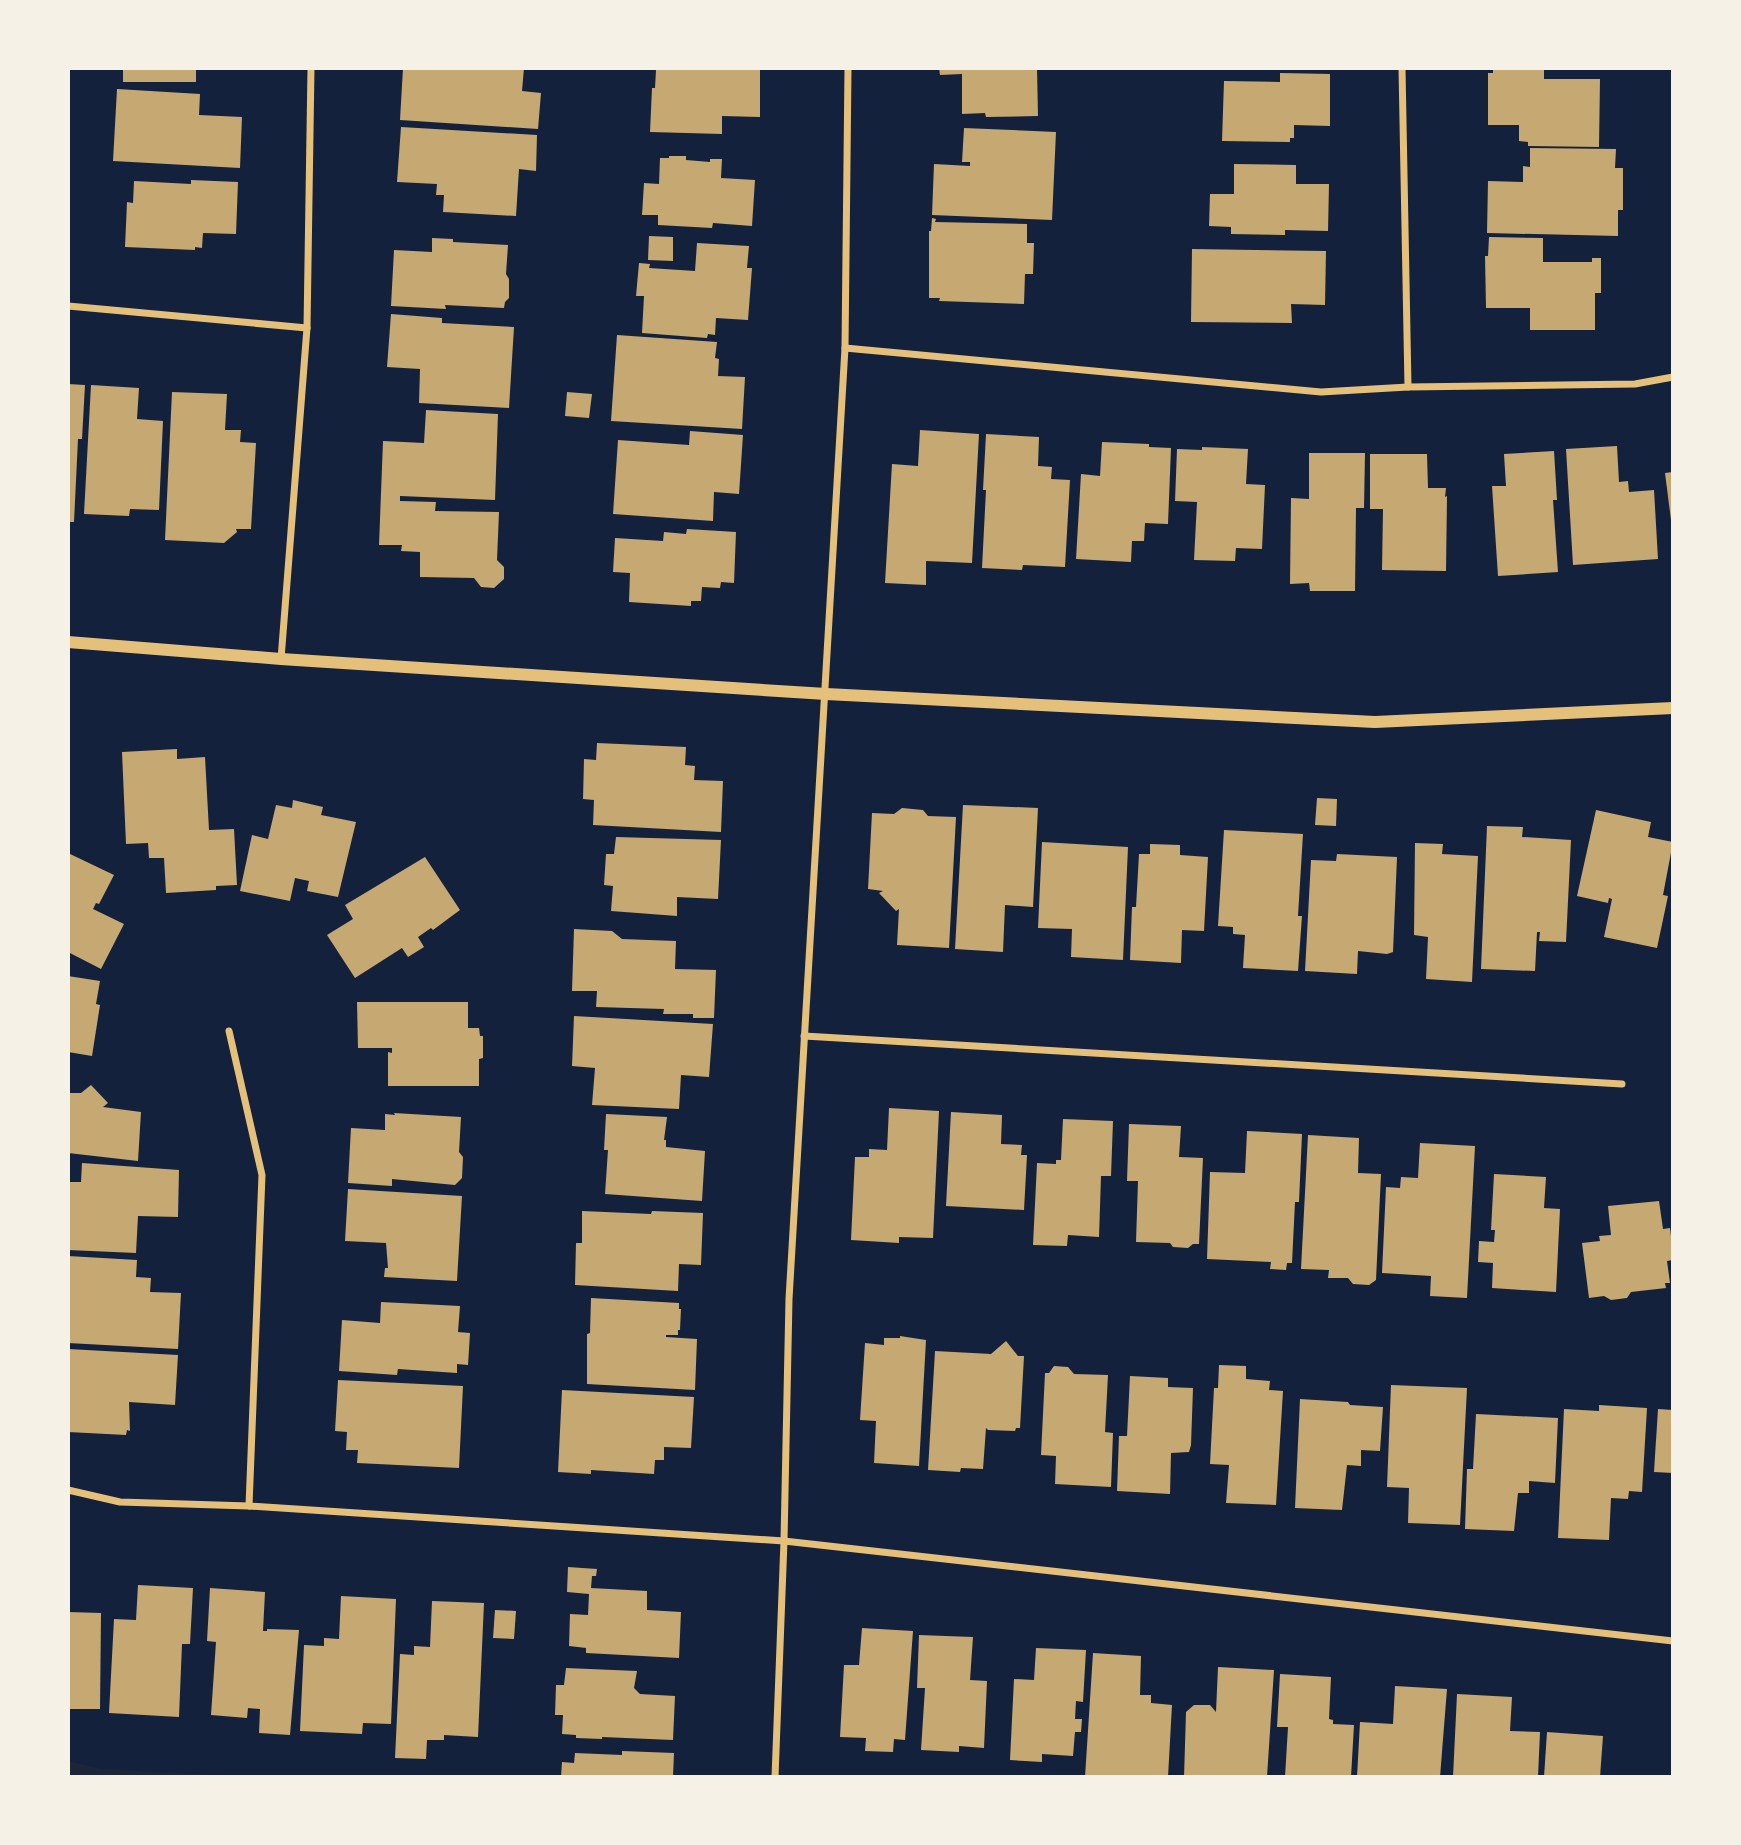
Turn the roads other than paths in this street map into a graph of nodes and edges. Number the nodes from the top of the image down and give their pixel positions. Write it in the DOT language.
graph roads {
  1 [pos="312,68"];
  2 [pos="848,68"];
  3 [pos="1402,68"];
  4 [pos="68,306"];
  5 [pos="307,328"];
  6 [pos="845,348"];
  7 [pos="1673,377"];
  8 [pos="1408,387"];
  9 [pos="68,642"];
  10 [pos="282,659"];
  11 [pos="826,694"];
  12 [pos="1673,708"];
  13 [pos="229,1031"];
  14 [pos="804,1036"];
  15 [pos="1622,1084"];
  16 [pos="68,1490"];
  17 [pos="249,1506"];
  18 [pos="785,1541"];
  19 [pos="1673,1641"];
  20 [pos="775,1777"];
  1 -- 5 [label="street"];
  2 -- 6 [label="street"];
  3 -- 8 [label="street"];
  4 -- 5 [label="street"];
  5 -- 10 [label="street"];
  6 -- 8 [label="street"];
  6 -- 11 [label="street"];
  7 -- 8 [label="street"];
  9 -- 10 [label="street"];
  10 -- 11 [label="street"];
  11 -- 12 [label="street"];
  11 -- 14 [label="street"];
  13 -- 17 [label="street"];
  14 -- 15 [label="street"];
  14 -- 18 [label="street"];
  16 -- 17 [label="street"];
  17 -- 18 [label="street"];
  18 -- 19 [label="street"];
  18 -- 20 [label="street"];
}
